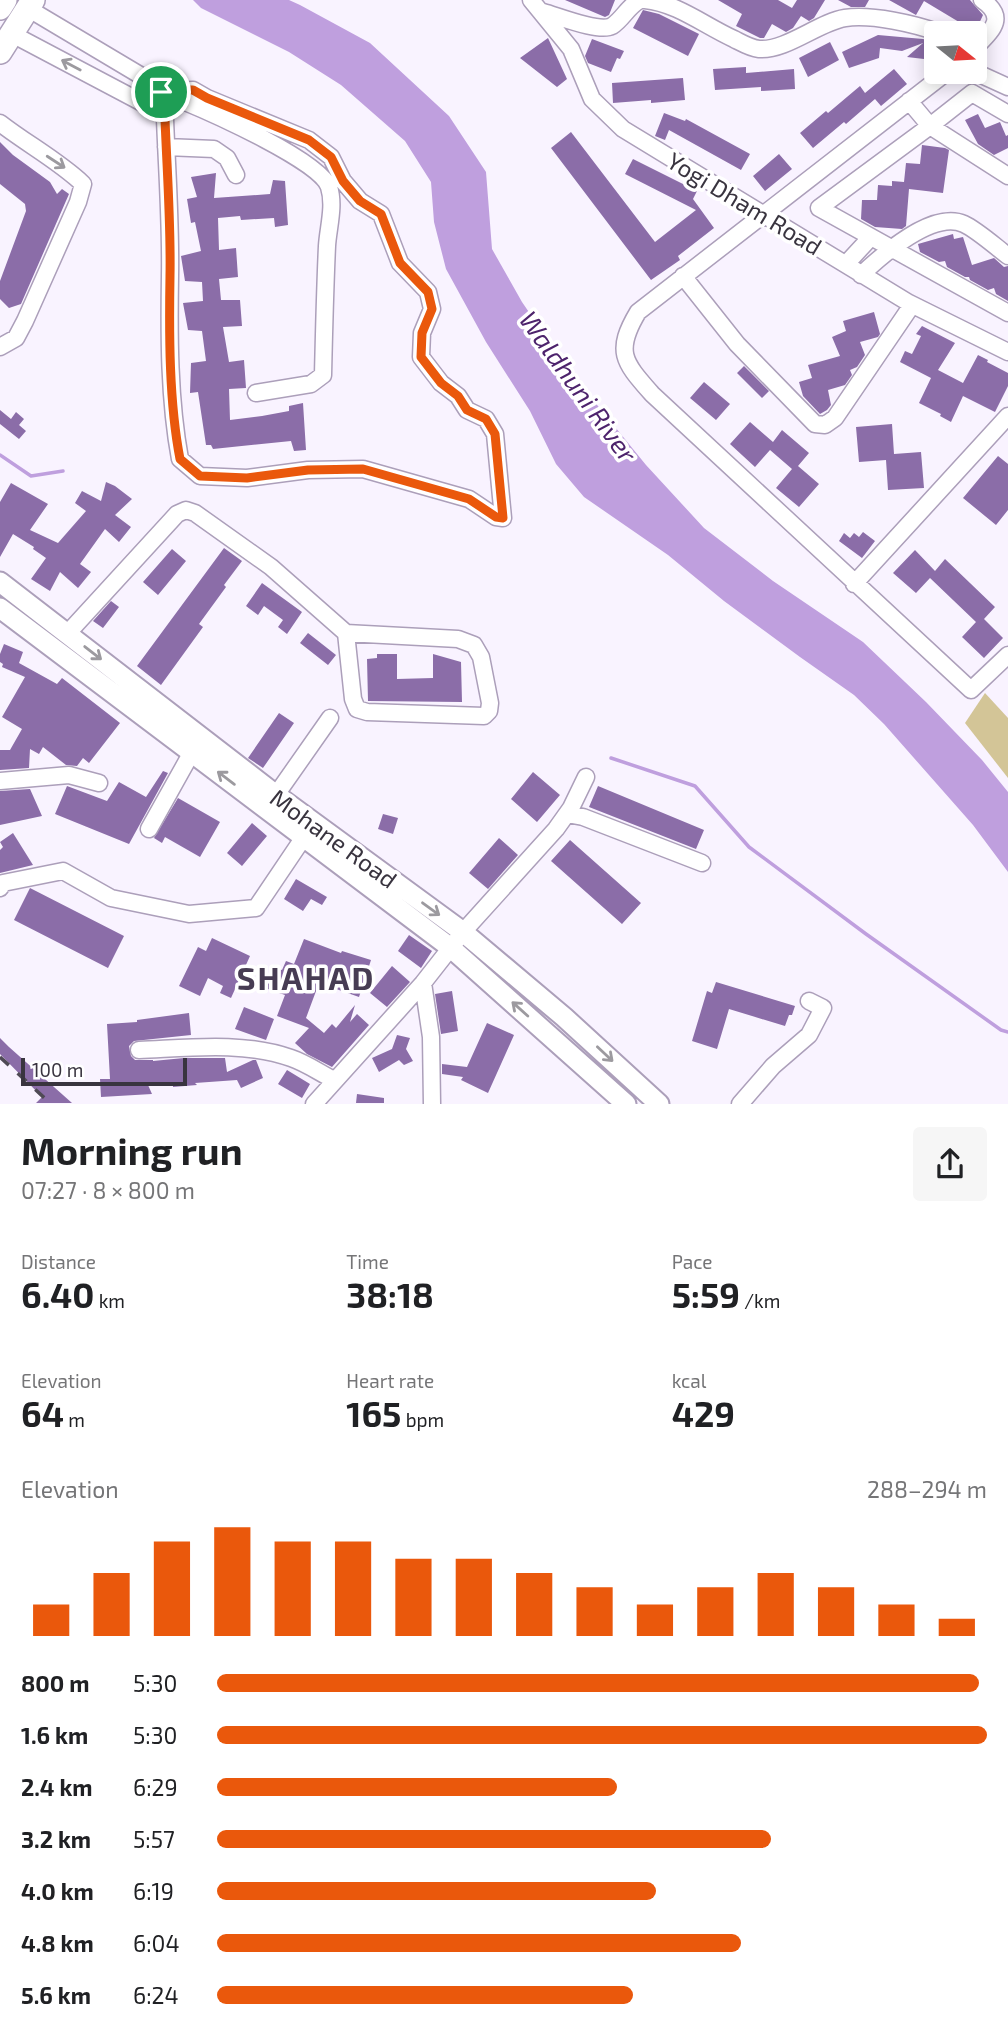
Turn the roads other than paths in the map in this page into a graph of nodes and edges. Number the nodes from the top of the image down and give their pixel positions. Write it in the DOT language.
graph roads {
  1 [pos="5,0"];
  2 [pos="643,0"];
  3 [pos="982,0"];
  4 [pos="31,4"];
  5 [pos="537,6"];
  6 [pos="0,8"];
  7 [pos="1002,21"];
  8 [pos="924,27"];
  9 [pos="987,35"];
  10 [pos="6,43"];
  11 [pos="140,76"];
  12 [pos="987,77"];
  13 [pos="931,84"];
  14 [pos="1008,87"];
  15 [pos="174,94"];
  16 [pos="130,97"];
  17 [pos="913,98"];
  18 [pos="160,114"];
  19 [pos="1008,114"];
  20 [pos="0,123"];
  21 [pos="933,124"];
  22 [pos="166,146"];
  23 [pos="236,175"];
  24 [pos="1008,176"];
  25 [pos="764,213"];
  26 [pos="871,237"];
  27 [pos="891,248"];
  28 [pos="1008,256"];
  29 [pos="846,264"];
  30 [pos="861,275"];
  31 [pos="683,276"];
  32 [pos="912,305"];
  33 [pos="1008,313"];
  34 [pos="0,347"];
  35 [pos="1008,352"];
  36 [pos="256,393"];
  37 [pos="1008,416"];
  38 [pos="0,582"];
  39 [pos="854,584"];
  40 [pos="0,608"];
  41 [pos="346,633"];
  42 [pos="67,634"];
  43 [pos="1008,654"];
  44 [pos="330,718"];
  45 [pos="192,752"];
  46 [pos="586,777"];
  47 [pos="0,781"];
  48 [pos="99,783"];
  49 [pos="276,796"];
  50 [pos="567,814"];
  51 [pos="149,829"];
  52 [pos="309,830"];
  53 [pos="702,863"];
  54 [pos="0,888"];
  55 [pos="457,940"];
  56 [pos="424,983"];
  57 [pos="809,1001"];
  58 [pos="139,1050"];
  59 [pos="334,1080"];
  60 [pos="314,1104"];
  61 [pos="432,1104"];
  62 [pos="626,1104"];
  63 [pos="659,1104"];
  64 [pos="740,1104"];
  1 -- 6 [label="highway"];
  2 -- 5 [label="street"];
  2 -- 8 [label="street"];
  3 -- 7 [label="street"];
  4 -- 10 [label="highway"];
  4 -- 11 [label="street"];
  5 -- 25 [label="street, Yogi Dham Road"];
  7 -- 9 [label="street"];
  16 -- 10 [label="street, one-way"];
  11 -- 15 [label="street"];
  11 -- 16 [label="street"];
  12 -- 14 [label="street"];
  13 -- 17 [label="street"];
  15 -- 18 [label="street"];
  15 -- 18 [label="street"];
  15 -- 22 [label="street"];
  15 -- 36 [label="street"];
  16 -- 18 [label="street"];
  17 -- 21 [label="street"];
  17 -- 25 [label="street"];
  18 -- 22 [label="street"];
  19 -- 21 [label="street"];
  20 -- 34 [label="street, one-way"];
  21 -- 24 [label="street"];
  21 -- 26 [label="street"];
  22 -- 23 [label="street"];
  25 -- 29 [label="street, Yogi Dham Road"];
  25 -- 31 [label="street"];
  26 -- 27 [label="street"];
  26 -- 29 [label="street"];
  27 -- 28 [label="street"];
  27 -- 30 [label="street"];
  27 -- 33 [label="street"];
  29 -- 30 [label="street, Yogi Dham Road"];
  30 -- 32 [label="street, Yogi Dham Road"];
  31 -- 32 [label="street"];
  31 -- 39 [label="street"];
  32 -- 35 [label="street, Yogi Dham Road"];
  37 -- 39 [label="street"];
  38 -- 42 [label="main road, Mohane Road"];
  39 -- 43 [label="street"];
  40 -- 45 [label="main road, Mohane Road"];
  41 -- 41 [label="street"];
  41 -- 42 [label="street"];
  42 -- 49 [label="main road, Mohane Road, one-way"];
  44 -- 49 [label="street"];
  45 -- 51 [label="street"];
  52 -- 45 [label="main road, Mohane Road, one-way"];
  46 -- 50 [label="street"];
  47 -- 48 [label="street"];
  49 -- 52 [label="main road, Mohane Road"];
  50 -- 53 [label="street"];
  50 -- 55 [label="street"];
  52 -- 54 [label="street"];
  52 -- 55 [label="main road, Mohane Road"];
  55 -- 56 [label="street"];
  62 -- 55 [label="main road, Mohane Road, one-way"];
  55 -- 63 [label="main road, Mohane Road, one-way"];
  56 -- 59 [label="street"];
  56 -- 61 [label="street"];
  57 -- 64 [label="street"];
  58 -- 59 [label="street"];
  59 -- 60 [label="street"];
}
